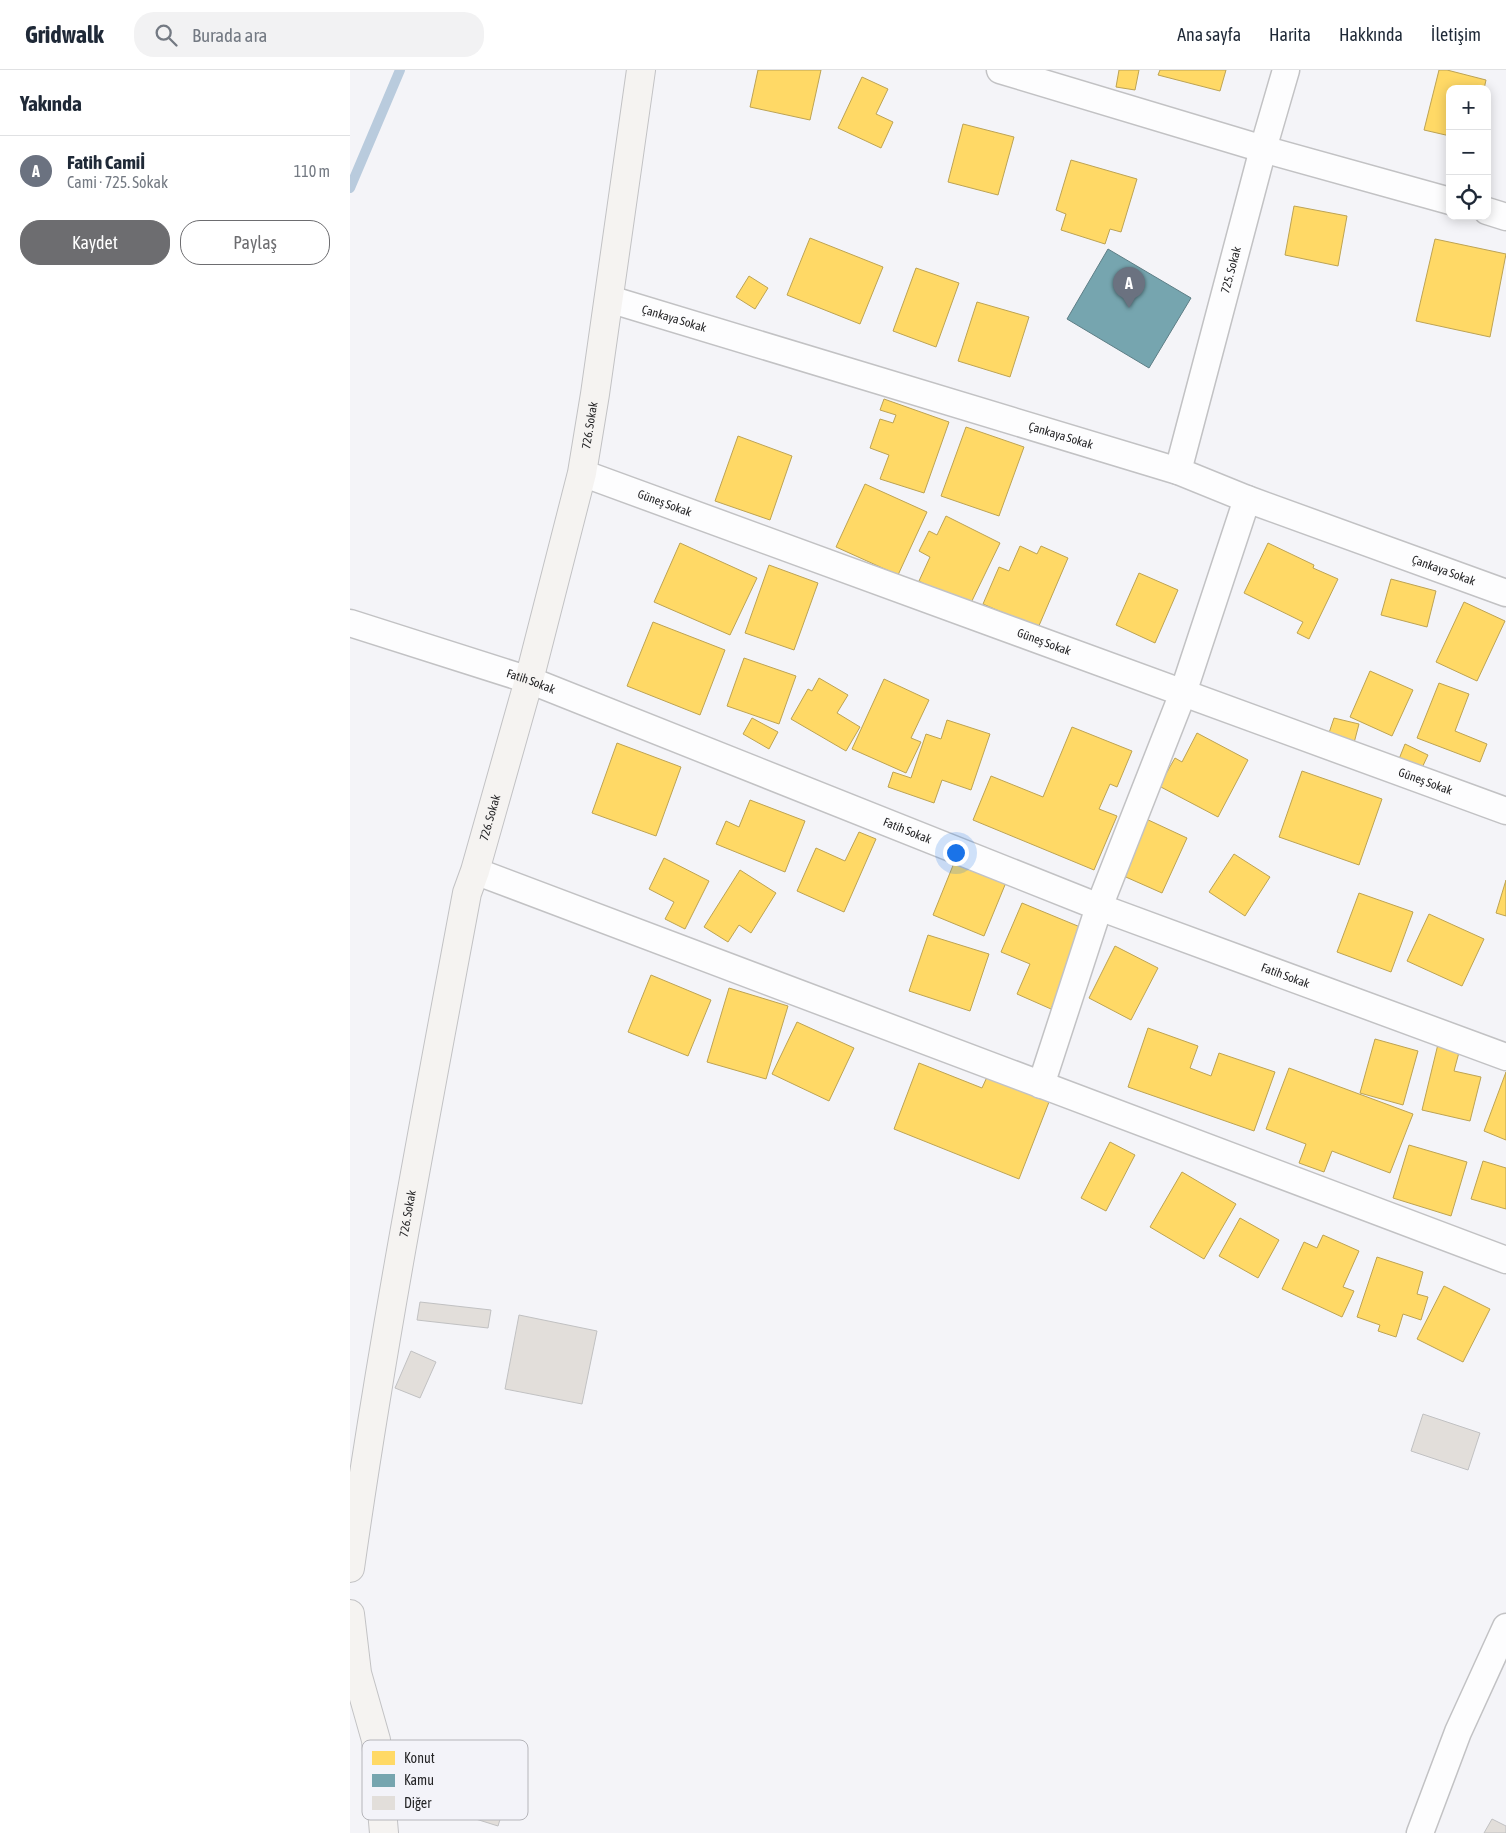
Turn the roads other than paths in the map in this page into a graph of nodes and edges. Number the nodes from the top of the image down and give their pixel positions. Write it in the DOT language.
graph roads {
  1 [pos="640,70"];
  2 [pos="1000,70"];
  3 [pos="1286,70"];
  4 [pos="1263,149"];
  5 [pos="1446,200"];
  6 [pos="1491,212"];
  7 [pos="1506,217"];
  8 [pos="609,299"];
  9 [pos="1178,471"];
  10 [pos="582,473"];
  11 [pos="1247,500"];
  12 [pos="1506,593"];
  13 [pos="350,623"];
  14 [pos="529,680"];
  15 [pos="1183,693"];
  16 [pos="1506,811"];
  17 [pos="475,871"];
  18 [pos="1099,907"];
  19 [pos="1506,1057"];
  20 [pos="1041,1085"];
  21 [pos="1506,1260"];
  22 [pos="350,1568"];
  23 [pos="350,1614"];
  24 [pos="1506,1627"];
  25 [pos="376,1740"];
  26 [pos="383,1820"];
  27 [pos="384,1833"];
  28 [pos="1420,1833"];
  1 -- 8 [label="street, 726. Sokak"];
  2 -- 4 [label="street"];
  3 -- 4 [label="street, 725. Sokak"];
  4 -- 5 [label="street"];
  4 -- 9 [label="street, 725. Sokak"];
  6 -- 7 [label="street"];
  8 -- 9 [label="street, Çankaya Sokak"];
  8 -- 10 [label="street, 726. Sokak"];
  9 -- 11 [label="street, Çankaya Sokak"];
  10 -- 14 [label="street, 726. Sokak"];
  10 -- 15 [label="street, Güneş Sokak"];
  11 -- 12 [label="street, Çankaya Sokak"];
  11 -- 15 [label="street"];
  13 -- 14 [label="street, Fatih Sokak"];
  14 -- 17 [label="street, 726. Sokak"];
  14 -- 18 [label="street, Fatih Sokak"];
  15 -- 16 [label="street, Güneş Sokak"];
  15 -- 18 [label="street"];
  17 -- 20 [label="street"];
  17 -- 22 [label="street, 726. Sokak"];
  18 -- 19 [label="street, Fatih Sokak"];
  18 -- 20 [label="street"];
  20 -- 21 [label="street"];
  23 -- 25 [label="street"];
  24 -- 28 [label="street"];
  26 -- 27 [label="street"];
}
